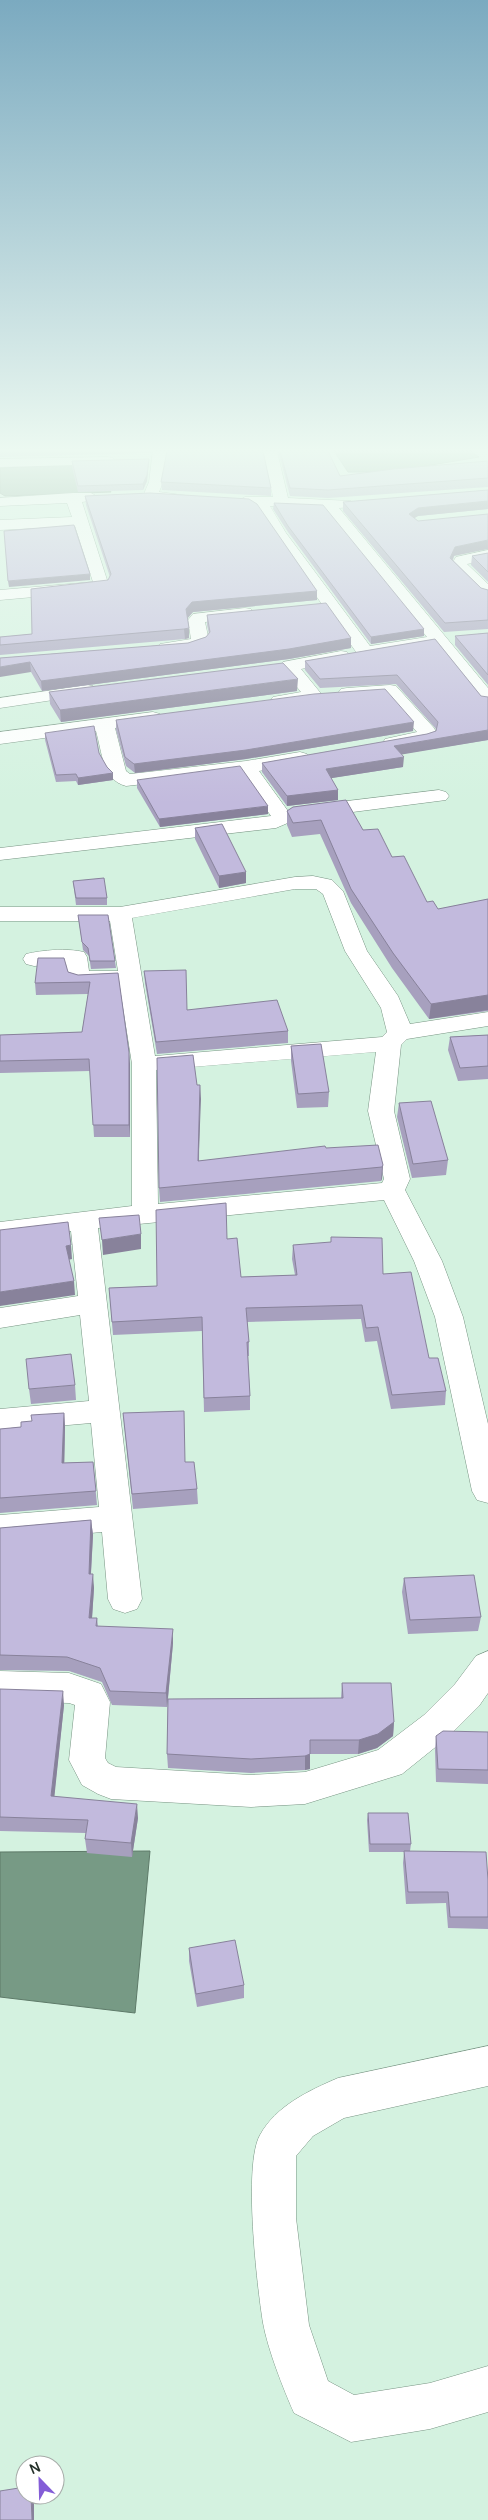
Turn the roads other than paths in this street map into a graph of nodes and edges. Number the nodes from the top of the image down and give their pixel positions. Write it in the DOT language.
graph roads {
  1 [pos="97,569"];
  2 [pos="305,569"];
  3 [pos="380,569"];
  4 [pos="463,569"];
  5 [pos="488,593"];
  6 [pos="0,595"];
  7 [pos="331,606"];
  8 [pos="312,607"];
  9 [pos="266,611"];
  10 [pos="458,639"];
  11 [pos="439,640"];
  12 [pos="150,649"];
  13 [pos="365,652"];
  14 [pos="290,666"];
  15 [pos="270,668"];
  16 [pos="106,688"];
  17 [pos="314,696"];
  18 [pos="487,698"];
  19 [pos="0,703"];
  20 [pos="257,704"];
  21 [pos="171,715"];
  22 [pos="104,724"];
  23 [pos="0,738"];
  24 [pos="370,746"];
  25 [pos="322,754"];
  26 [pos="246,767"];
  27 [pos="439,796"];
  28 [pos="283,814"];
  29 [pos="0,854"];
  30 [pos="0,914"];
  31 [pos="120,914"];
  32 [pos="34,959"];
  33 [pos="130,976"];
  34 [pos="488,1019"];
  35 [pos="394,1038"];
  36 [pos="144,1064"];
  37 [pos="392,1190"];
  38 [pos="145,1214"];
  39 [pos="84,1222"];
  40 [pos="0,1231"];
  41 [pos="94,1303"];
  42 [pos="0,1318"];
  43 [pos="103,1411"];
  44 [pos="480,1418"];
  45 [pos="0,1420"];
  46 [pos="488,1491"];
  47 [pos="115,1518"];
  48 [pos="0,1528"];
  49 [pos="125,1599"];
  50 [pos="488,1666"];
  51 [pos="0,1686"];
  52 [pos="488,2066"];
  53 [pos="488,2389"];
  1 -- 6 [label="street"];
  2 -- 7 [label="street"];
  3 -- 11 [label="street"];
  4 -- 5 [label="street"];
  7 -- 8 [label="street"];
  7 -- 13 [label="street"];
  9 -- 12 [label="street"];
  10 -- 11 [label="street"];
  11 -- 13 [label="street"];
  11 -- 18 [label="street"];
  13 -- 14 [label="street"];
  14 -- 15 [label="street"];
  14 -- 17 [label="street"];
  16 -- 19 [label="street"];
  17 -- 20 [label="street"];
  17 -- 24 [label="street"];
  21 -- 22 [label="street"];
  22 -- 23 [label="street"];
  22 -- 26 [label="street"];
  25 -- 26 [label="street"];
  26 -- 28 [label="street"];
  27 -- 28 [label="street"];
  28 -- 29 [label="street"];
  30 -- 31 [label="street"];
  31 -- 33 [label="street"];
  31 -- 35 [label="street"];
  32 -- 33 [label="street"];
  33 -- 36 [label="street"];
  34 -- 35 [label="street"];
  35 -- 36 [label="street"];
  35 -- 37 [label="street"];
  36 -- 38 [label="street"];
  37 -- 38 [label="street"];
  37 -- 44 [label="street"];
  38 -- 39 [label="street"];
  39 -- 40 [label="street"];
  39 -- 41 [label="street"];
  41 -- 42 [label="street"];
  41 -- 43 [label="street"];
  43 -- 45 [label="street"];
  43 -- 47 [label="street"];
  44 -- 46 [label="street"];
  47 -- 48 [label="street"];
  47 -- 49 [label="street"];
  50 -- 51 [label="street"];
  52 -- 53 [label="street"];
}
